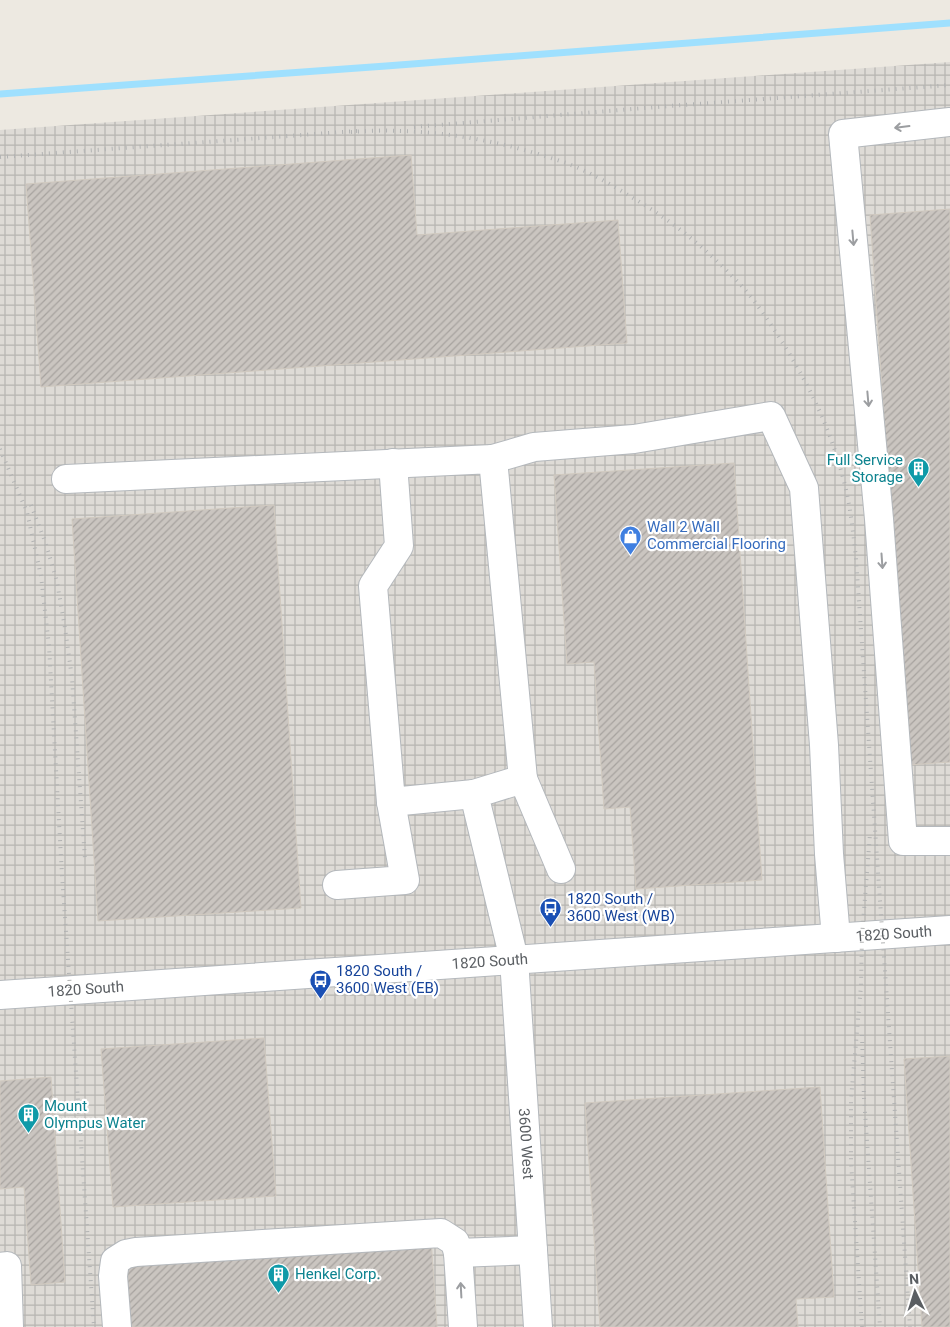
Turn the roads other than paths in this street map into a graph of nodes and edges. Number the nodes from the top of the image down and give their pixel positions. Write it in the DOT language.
graph roads {
  1 [pos="950,122"];
  2 [pos="493,459"];
  3 [pos="393,463"];
  4 [pos="66,479"];
  5 [pos="523,779"];
  6 [pos="474,794"];
  7 [pos="391,802"];
  8 [pos="950,841"];
  9 [pos="561,869"];
  10 [pos="337,885"];
  11 [pos="950,930"];
  12 [pos="836,938"];
  13 [pos="514,959"];
  14 [pos="0,994"];
  15 [pos="533,1250"];
  16 [pos="458,1253"];
  17 [pos="0,1266"];
  18 [pos="9,1327"];
  19 [pos="117,1327"];
  20 [pos="463,1327"];
  21 [pos="538,1327"];
  1 -- 8 [label="street, one-way"];
  2 -- 3 [label="street"];
  2 -- 5 [label="street"];
  2 -- 12 [label="street"];
  3 -- 4 [label="street"];
  3 -- 7 [label="street"];
  5 -- 6 [label="street"];
  5 -- 9 [label="street"];
  6 -- 7 [label="street"];
  6 -- 13 [label="street, 3600 West"];
  7 -- 10 [label="street"];
  11 -- 12 [label="street, 1820 South"];
  12 -- 13 [label="street, 1820 South"];
  13 -- 14 [label="street, 1820 South"];
  13 -- 15 [label="street, 3600 West"];
  15 -- 16 [label="street"];
  15 -- 21 [label="street, 3600 West"];
  16 -- 19 [label="street"];
  20 -- 16 [label="street, one-way"];
  17 -- 18 [label="street"];
}
